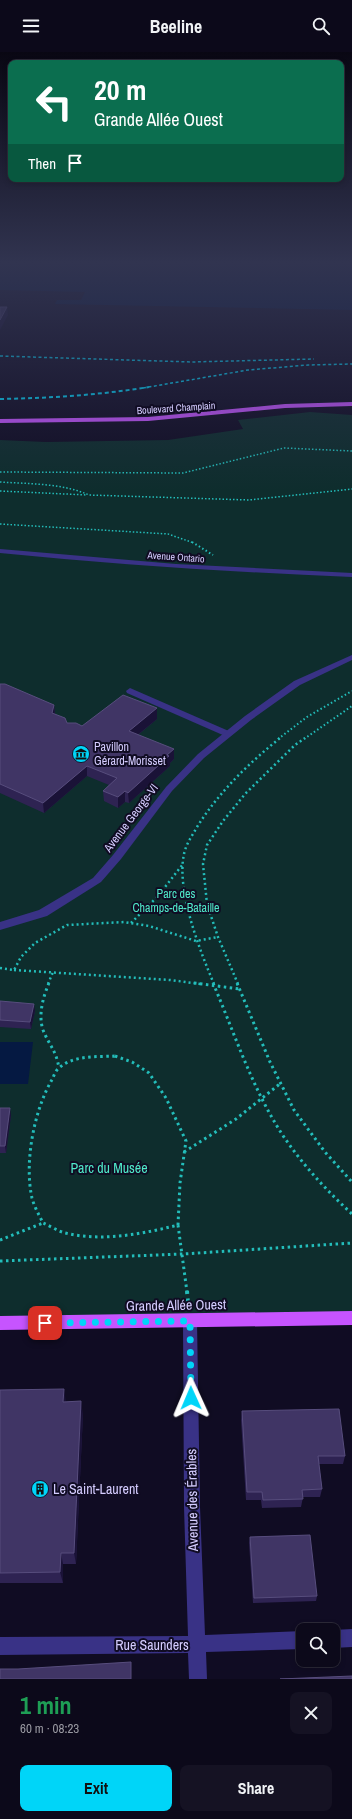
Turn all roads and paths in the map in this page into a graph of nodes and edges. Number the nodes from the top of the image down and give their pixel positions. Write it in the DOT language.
graph roads {
  1 [pos="352,404"];
  2 [pos="0,421"];
  3 [pos="352,451"];
  4 [pos="0,472"];
  5 [pos="0,482"];
  6 [pos="352,489"];
  7 [pos="0,491"];
  8 [pos="89,495"];
  9 [pos="0,524"];
  10 [pos="0,552"];
  11 [pos="229,570"];
  12 [pos="352,575"];
  13 [pos="352,657"];
  14 [pos="130,691"];
  15 [pos="352,691"];
  16 [pos="352,706"];
  17 [pos="228,734"];
  18 [pos="183,863"];
  19 [pos="131,924"];
  20 [pos="0,926"];
  21 [pos="218,937"];
  22 [pos="196,941"];
  23 [pos="0,968"];
  24 [pos="14,970"];
  25 [pos="53,972"];
  26 [pos="214,986"];
  27 [pos="240,989"];
  28 [pos="60,1068"];
  29 [pos="281,1083"];
  30 [pos="262,1097"];
  31 [pos="184,1152"];
  32 [pos="352,1182"];
  33 [pos="352,1214"];
  34 [pos="43,1223"];
  35 [pos="178,1226"];
  36 [pos="0,1240"];
  37 [pos="352,1243"];
  38 [pos="183,1254"];
  39 [pos="0,1261"];
  40 [pos="352,1318"];
  41 [pos="190,1321"];
  42 [pos="0,1324"];
  43 [pos="352,1638"];
  44 [pos="340,1639"];
  45 [pos="296,1640"];
  46 [pos="197,1644"];
  47 [pos="0,1646"];
  48 [pos="198,1679"];
  1 -- 2 [label="main road, Boulevard Champlain"];
  3 -- 4 [label="path"];
  5 -- 8 [label="path"];
  6 -- 8 [label="path"];
  7 -- 8 [label="path"];
  9 -- 11 [label="path"];
  10 -- 11 [label="street, Avenue Ontario"];
  11 -- 12 [label="street, Avenue Ontario"];
  13 -- 17 [label="street, Avenue George-VI"];
  14 -- 17 [label="street"];
  15 -- 18 [label="path"];
  16 -- 21 [label="path"];
  17 -- 20 [label="street, Avenue George-VI"];
  18 -- 19 [label="path"];
  18 -- 22 [label="path"];
  19 -- 22 [label="path"];
  19 -- 24 [label="path"];
  21 -- 22 [label="path"];
  21 -- 27 [label="path"];
  22 -- 26 [label="path"];
  23 -- 24 [label="path"];
  24 -- 25 [label="path"];
  25 -- 26 [label="path"];
  25 -- 28 [label="path"];
  26 -- 27 [label="path"];
  26 -- 30 [label="path"];
  27 -- 29 [label="path"];
  28 -- 31 [label="path"];
  28 -- 34 [label="path"];
  29 -- 30 [label="path"];
  29 -- 32 [label="path"];
  30 -- 31 [label="path"];
  30 -- 33 [label="path"];
  31 -- 35 [label="path"];
  34 -- 35 [label="path"];
  34 -- 36 [label="path"];
  35 -- 38 [label="path"];
  37 -- 38 [label="path"];
  38 -- 39 [label="path"];
  38 -- 41 [label="path"];
  40 -- 41 [label="main road, Grande Allée Ouest"];
  41 -- 42 [label="main road, Grande Allée Ouest"];
  41 -- 46 [label="street, Avenue des Érables"];
  43 -- 44 [label="street"];
  45 -- 46 [label="street, Rue Saunders"];
  46 -- 47 [label="street, Rue Saunders"];
  46 -- 48 [label="street, Avenue des Érables"];
}
